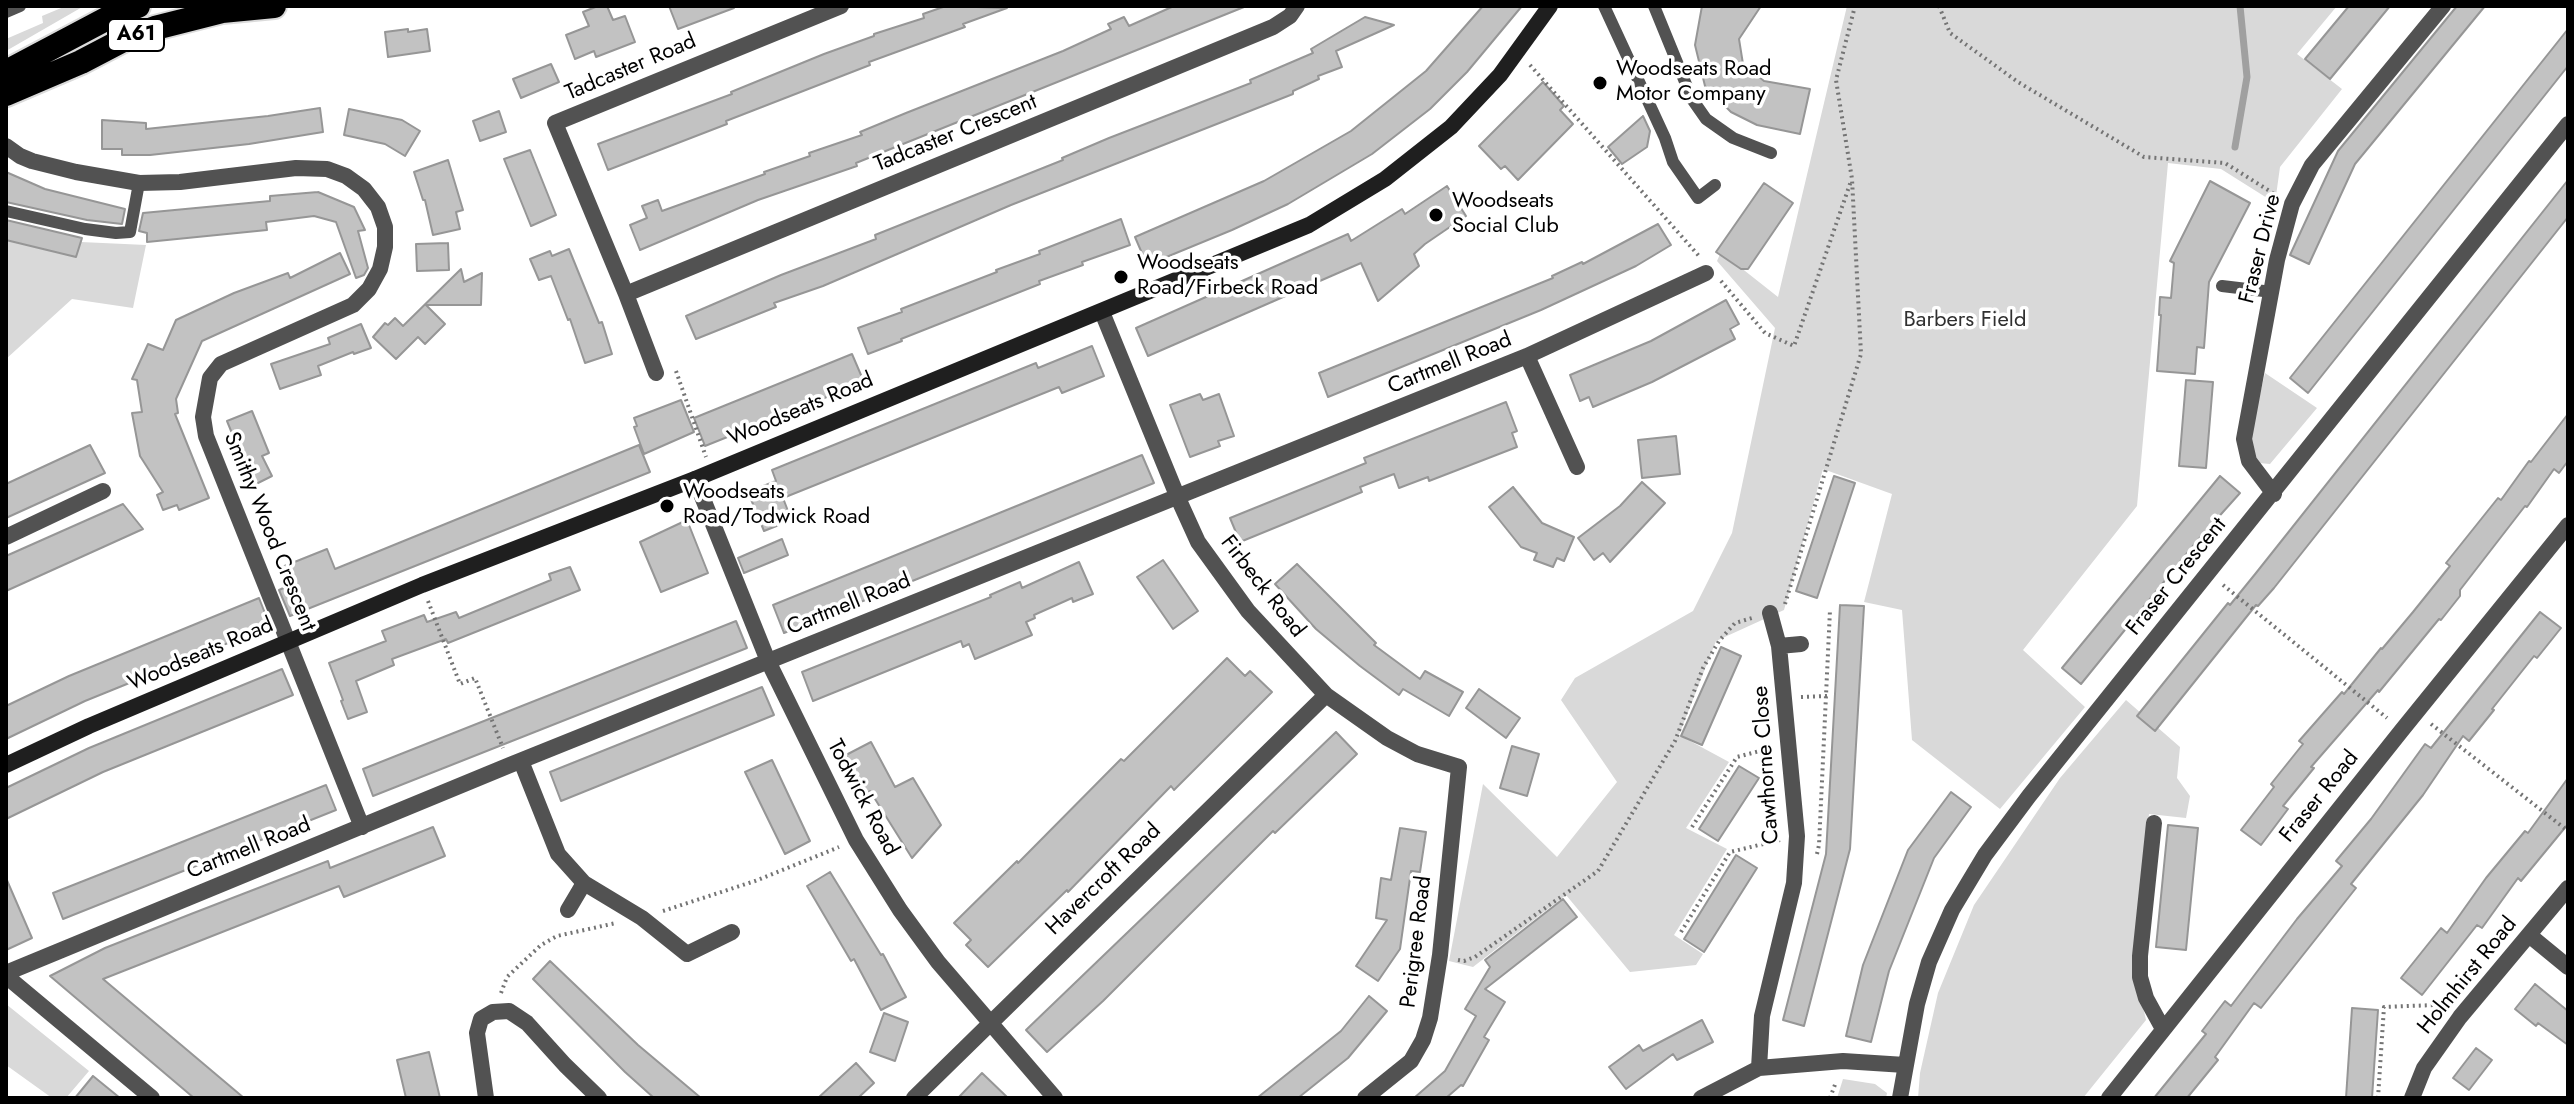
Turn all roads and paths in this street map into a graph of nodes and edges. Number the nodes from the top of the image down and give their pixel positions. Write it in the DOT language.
graph roads {
  1 [pos="20,6"];
  2 [pos="138,6"];
  3 [pos="274,6"];
  4 [pos="841,6"];
  5 [pos="1297,6"];
  6 [pos="1604,6"];
  7 [pos="1654,6"];
  8 [pos="1855,6"];
  9 [pos="1939,6"];
  10 [pos="2443,6"];
  11 [pos="1552,8"];
  12 [pos="6,12"];
  13 [pos="178,14"];
  14 [pos="151,17"];
  15 [pos="1519,52"];
  16 [pos="6,72"];
  17 [pos="6,94"];
  18 [pos="2568,124"];
  19 [pos="6,146"];
  20 [pos="1771,153"];
  21 [pos="1852,179"];
  22 [pos="139,183"];
  23 [pos="1715,185"];
  24 [pos="2292,204"];
  25 [pos="6,211"];
  26 [pos="1710,272"];
  27 [pos="2222,286"];
  28 [pos="2272,292"];
  29 [pos="626,294"];
  30 [pos="1102,312"];
  31 [pos="1527,356"];
  32 [pos="656,373"];
  33 [pos="1577,467"];
  34 [pos="711,472"];
  35 [pos="695,479"];
  36 [pos="103,491"];
  37 [pos="2274,494"];
  38 [pos="1178,498"];
  39 [pos="2568,525"];
  40 [pos="6,537"];
  41 [pos="2208,573"];
  42 [pos="422,585"];
  43 [pos="1770,613"];
  44 [pos="289,641"];
  45 [pos="1801,644"];
  46 [pos="1779,646"];
  47 [pos="768,661"];
  48 [pos="1326,695"];
  49 [pos="1827,696"];
  50 [pos="1784,697"];
  51 [pos="2416,713"];
  52 [pos="2402,730"];
  53 [pos="1789,744"];
  54 [pos="516,763"];
  55 [pos="6,765"];
  56 [pos="1459,767"];
  57 [pos="2154,823"];
  58 [pos="362,827"];
  59 [pos="1692,827"];
  60 [pos="2568,831"];
  61 [pos="1797,836"];
  62 [pos="584,883"];
  63 [pos="2568,888"];
  64 [pos="568,910"];
  65 [pos="732,932"];
  66 [pos="1681,932"];
  67 [pos="2529,935"];
  68 [pos="1464,961"];
  69 [pos="2568,967"];
  70 [pos="6,974"];
  71 [pos="2460,1017"];
  72 [pos="989,1023"];
  73 [pos="2163,1029"];
  74 [pos="1905,1065"];
  75 [pos="1759,1068"];
  76 [pos="152,1098"];
  77 [pos="486,1098"];
  78 [pos="599,1098"];
  79 [pos="914,1098"];
  80 [pos="1055,1098"];
  81 [pos="1365,1098"];
  82 [pos="1701,1098"];
  83 [pos="1900,1098"];
  84 [pos="2109,1098"];
  85 [pos="2378,1098"];
  86 [pos="2412,1098"];
  1 -- 12 [label="lane"];
  2 -- 16 [label="highway, A61"];
  3 -- 13 [label="highway, A61"];
  4 -- 29 [label="street, Tadcaster Road"];
  5 -- 29 [label="street, Tadcaster Crescent"];
  6 -- 23 [label="lane"];
  7 -- 20 [label="lane"];
  8 -- 21 [label="path"];
  9 -- 24 [label="path"];
  10 -- 24 [label="street, Fraser Drive"];
  11 -- 15 [label="street, Woodseats Road"];
  13 -- 14 [label="highway, A61"];
  14 -- 17 [label="highway, A61"];
  15 -- 26 [label="path"];
  15 -- 30 [label="street, Woodseats Road"];
  18 -- 37 [label="street, Fraser Crescent"];
  19 -- 22 [label="street, Smithy Wood Crescent"];
  21 -- 26 [label="path"];
  21 -- 43 [label="path"];
  22 -- 25 [label="lane"];
  22 -- 44 [label="street, Smithy Wood Crescent"];
  24 -- 28 [label="street, Fraser Drive"];
  26 -- 31 [label="street, Cartmell Road"];
  27 -- 28 [label="lane"];
  28 -- 37 [label="street, Fraser Drive"];
  29 -- 32 [label="street, Tadcaster Road"];
  30 -- 34 [label="street, Woodseats Road"];
  30 -- 38 [label="street, Firbeck Road"];
  31 -- 33 [label="street"];
  31 -- 38 [label="street, Cartmell Road"];
  32 -- 34 [label="path"];
  34 -- 35 [label="street, Woodseats Road"];
  35 -- 42 [label="street, Woodseats Road"];
  35 -- 47 [label="street, Todwick Road"];
  36 -- 40 [label="street"];
  37 -- 41 [label="street, Fraser Crescent"];
  38 -- 47 [label="street, Cartmell Road"];
  38 -- 48 [label="street, Firbeck Road"];
  39 -- 51 [label="street, Fraser Road"];
  41 -- 52 [label="path"];
  41 -- 74 [label="street, Fraser Crescent"];
  42 -- 44 [label="street, Woodseats Road"];
  42 -- 54 [label="path"];
  43 -- 46 [label="street, Cawthorne Close"];
  43 -- 68 [label="path"];
  44 -- 55 [label="street, Woodseats Road"];
  44 -- 58 [label="street, Smithy Wood Crescent"];
  45 -- 46 [label="street"];
  46 -- 50 [label="street, Cawthorne Close"];
  47 -- 54 [label="street, Cartmell Road"];
  47 -- 72 [label="street, Todwick Road"];
  48 -- 56 [label="street, Firbeck Road"];
  48 -- 72 [label="street, Havercroft Road"];
  49 -- 50 [label="path"];
  50 -- 53 [label="street, Cawthorne Close"];
  51 -- 52 [label="street, Fraser Road"];
  51 -- 60 [label="path"];
  52 -- 73 [label="street, Fraser Road"];
  53 -- 59 [label="path"];
  53 -- 61 [label="street, Cawthorne Close"];
  54 -- 58 [label="street, Cartmell Road"];
  54 -- 62 [label="street"];
  56 -- 81 [label="street, Perigree Road"];
  57 -- 73 [label="street"];
  58 -- 70 [label="street, Cartmell Road"];
  61 -- 66 [label="path"];
  61 -- 75 [label="street, Cawthorne Close"];
  62 -- 64 [label="street"];
  62 -- 65 [label="street"];
  63 -- 67 [label="street, Holmhirst Road"];
  67 -- 69 [label="street"];
  67 -- 71 [label="street, Holmhirst Road"];
  70 -- 76 [label="street"];
  71 -- 85 [label="path"];
  71 -- 86 [label="street, Holmhirst Road"];
  72 -- 79 [label="street, Havercroft Road"];
  72 -- 80 [label="street, Todwick Road"];
  73 -- 84 [label="street, Fraser Road"];
  74 -- 75 [label="street"];
  74 -- 83 [label="street, Fraser Crescent"];
  75 -- 82 [label="street"];
  77 -- 78 [label="street"];
}
